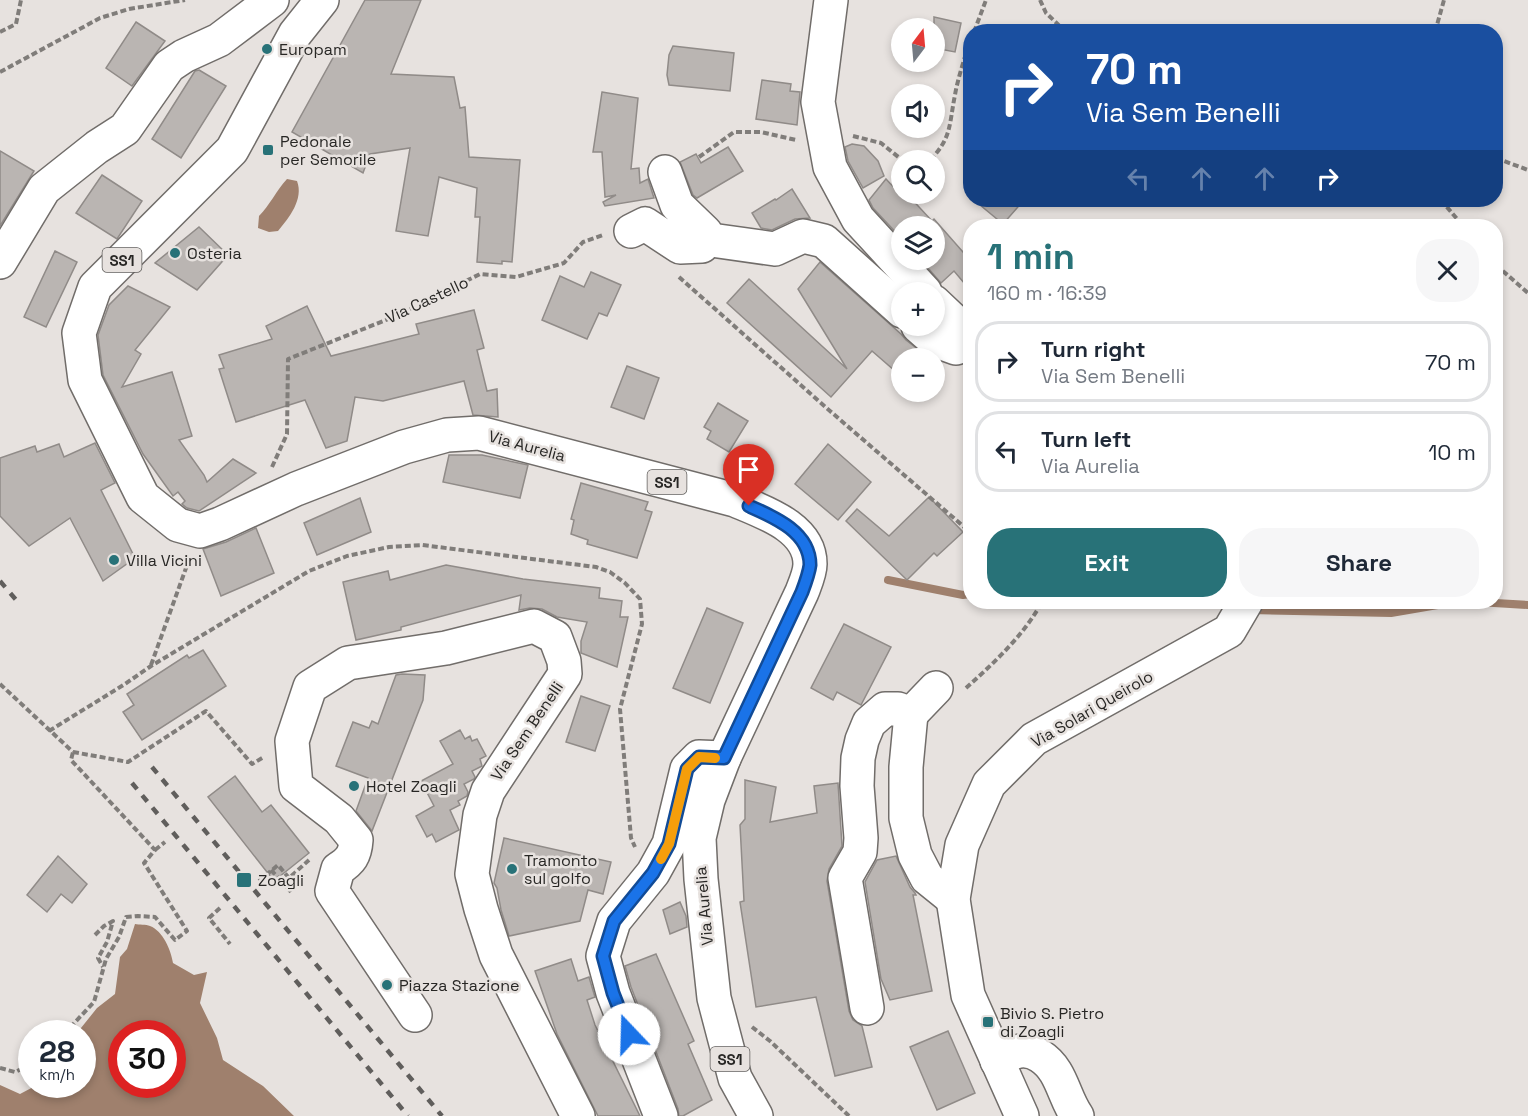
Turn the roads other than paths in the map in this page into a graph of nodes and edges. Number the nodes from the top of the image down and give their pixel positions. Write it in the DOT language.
graph roads {
  1 [pos="272,0"];
  2 [pos="322,0"];
  3 [pos="831,0"];
  4 [pos="665,172"];
  5 [pos="631,231"];
  6 [pos="704,239"];
  7 [pos="0,262"];
  8 [pos="917,282"];
  9 [pos="891,301"];
  10 [pos="945,312"];
  11 [pos="963,329"];
  12 [pos="929,336"];
  13 [pos="963,346"];
  14 [pos="1242,610"];
  15 [pos="936,688"];
  16 [pos="911,714"];
  17 [pos="724,758"];
  18 [pos="953,899"];
  19 [pos="867,1008"];
  20 [pos="415,1015"];
  21 [pos="997,1061"];
  22 [pos="578,1116"];
  23 [pos="661,1116"];
  24 [pos="756,1116"];
  25 [pos="1022,1116"];
  26 [pos="1077,1116"];
  1 -- 7 [label="street"];
  2 -- 17 [label="street, Via Aurelia / SS1"];
  3 -- 8 [label="street"];
  4 -- 6 [label="street"];
  5 -- 6 [label="street"];
  6 -- 9 [label="street"];
  10 -- 11 [label="street"];
  12 -- 13 [label="street"];
  14 -- 18 [label="street, Via Solari Queirolo"];
  15 -- 16 [label="street"];
  16 -- 18 [label="street"];
  16 -- 19 [label="street"];
  17 -- 23 [label="street"];
  17 -- 24 [label="street, Via Aurelia / SS1"];
  18 -- 21 [label="street, Via Solari Queirolo"];
  20 -- 22 [label="street, Via Sem Benelli"];
  21 -- 25 [label="street, Via Solari Queirolo"];
  21 -- 26 [label="street"];
}
